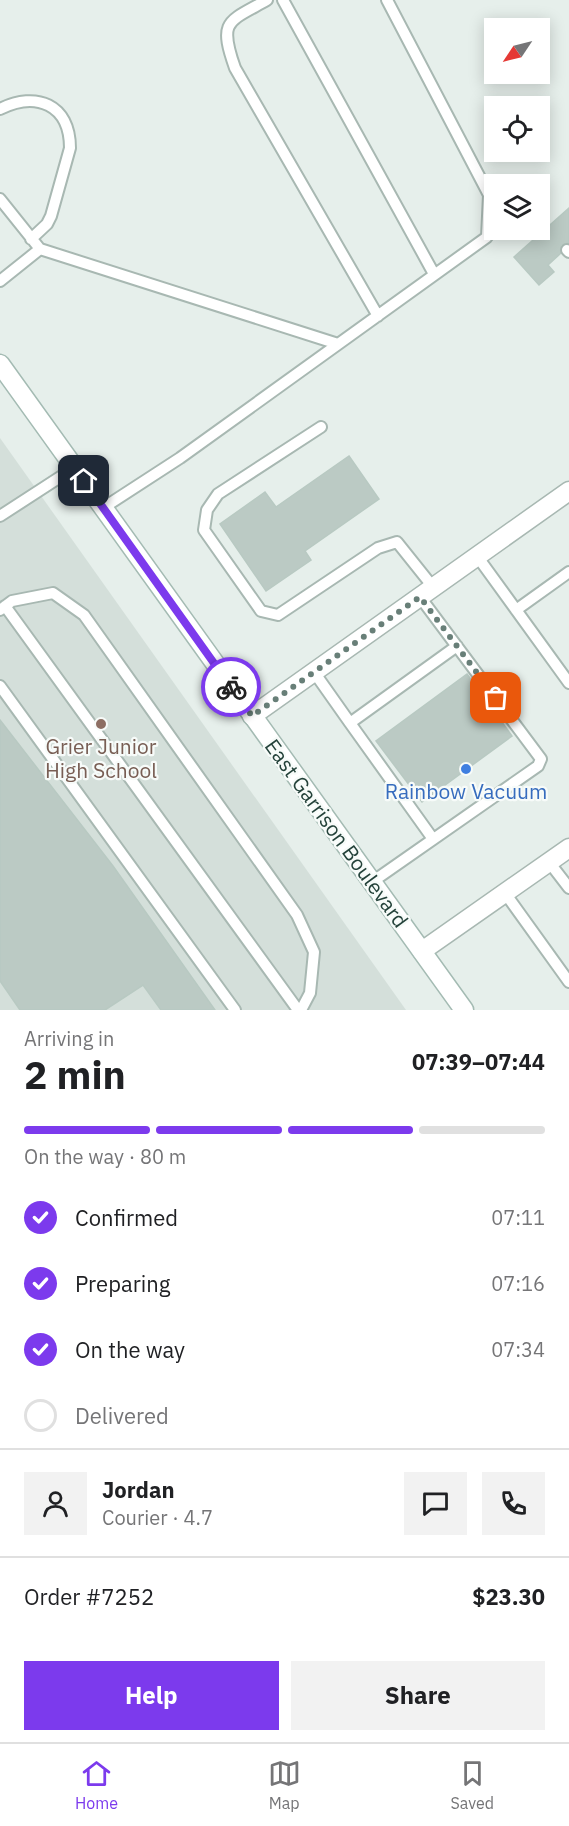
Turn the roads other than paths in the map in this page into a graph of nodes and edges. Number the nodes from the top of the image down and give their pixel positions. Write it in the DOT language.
graph roads {
  1 [pos="267,0"];
  2 [pos="283,0"];
  3 [pos="387,0"];
  4 [pos="0,109"];
  5 [pos="0,198"];
  6 [pos="31,239"];
  7 [pos="40,249"];
  8 [pos="435,274"];
  9 [pos="0,281"];
  10 [pos="378,316"];
  11 [pos="338,344"];
  12 [pos="0,364"];
  13 [pos="321,427"];
  14 [pos="74,468"];
  15 [pos="569,491"];
  16 [pos="103,508"];
  17 [pos="0,516"];
  18 [pos="477,556"];
  19 [pos="569,572"];
  20 [pos="427,592"];
  21 [pos="3,608"];
  22 [pos="516,610"];
  23 [pos="457,646"];
  24 [pos="314,672"];
  25 [pos="569,683"];
  26 [pos="0,686"];
  27 [pos="252,716"];
  28 [pos="350,723"];
  29 [pos="433,838"];
  30 [pos="569,848"];
  31 [pos="549,862"];
  32 [pos="372,882"];
  33 [pos="569,888"];
  34 [pos="505,893"];
  35 [pos="422,951"];
  36 [pos="569,981"];
  37 [pos="235,1010"];
  38 [pos="299,1010"];
  39 [pos="464,1010"];
  1 -- 10 [label="lane"];
  2 -- 8 [label="lane"];
  3 -- 8 [label="lane"];
  4 -- 6 [label="lane"];
  5 -- 6 [label="lane"];
  6 -- 7 [label="lane"];
  7 -- 9 [label="lane"];
  7 -- 11 [label="lane"];
  8 -- 10 [label="lane"];
  10 -- 11 [label="lane"];
  11 -- 16 [label="lane"];
  12 -- 14 [label="main road, East Garrison Boulevard"];
  13 -- 20 [label="lane"];
  14 -- 16 [label="main road, East Garrison Boulevard"];
  14 -- 17 [label="lane"];
  15 -- 18 [label="main road"];
  16 -- 27 [label="main road, East Garrison Boulevard"];
  18 -- 20 [label="main road"];
  18 -- 22 [label="lane"];
  19 -- 22 [label="lane"];
  20 -- 23 [label="lane"];
  20 -- 24 [label="main road"];
  21 -- 38 [label="lane"];
  21 -- 38 [label="lane"];
  22 -- 25 [label="lane"];
  23 -- 28 [label="lane"];
  23 -- 29 [label="lane"];
  24 -- 27 [label="main road"];
  24 -- 28 [label="lane"];
  26 -- 37 [label="lane"];
  27 -- 32 [label="main road, East Garrison Boulevard"];
  28 -- 29 [label="lane"];
  29 -- 32 [label="lane"];
  30 -- 31 [label="main road"];
  31 -- 33 [label="lane"];
  31 -- 34 [label="main road"];
  32 -- 35 [label="main road, East Garrison Boulevard"];
  34 -- 35 [label="main road"];
  34 -- 36 [label="lane"];
  35 -- 39 [label="main road, East Garrison Boulevard"];
}
